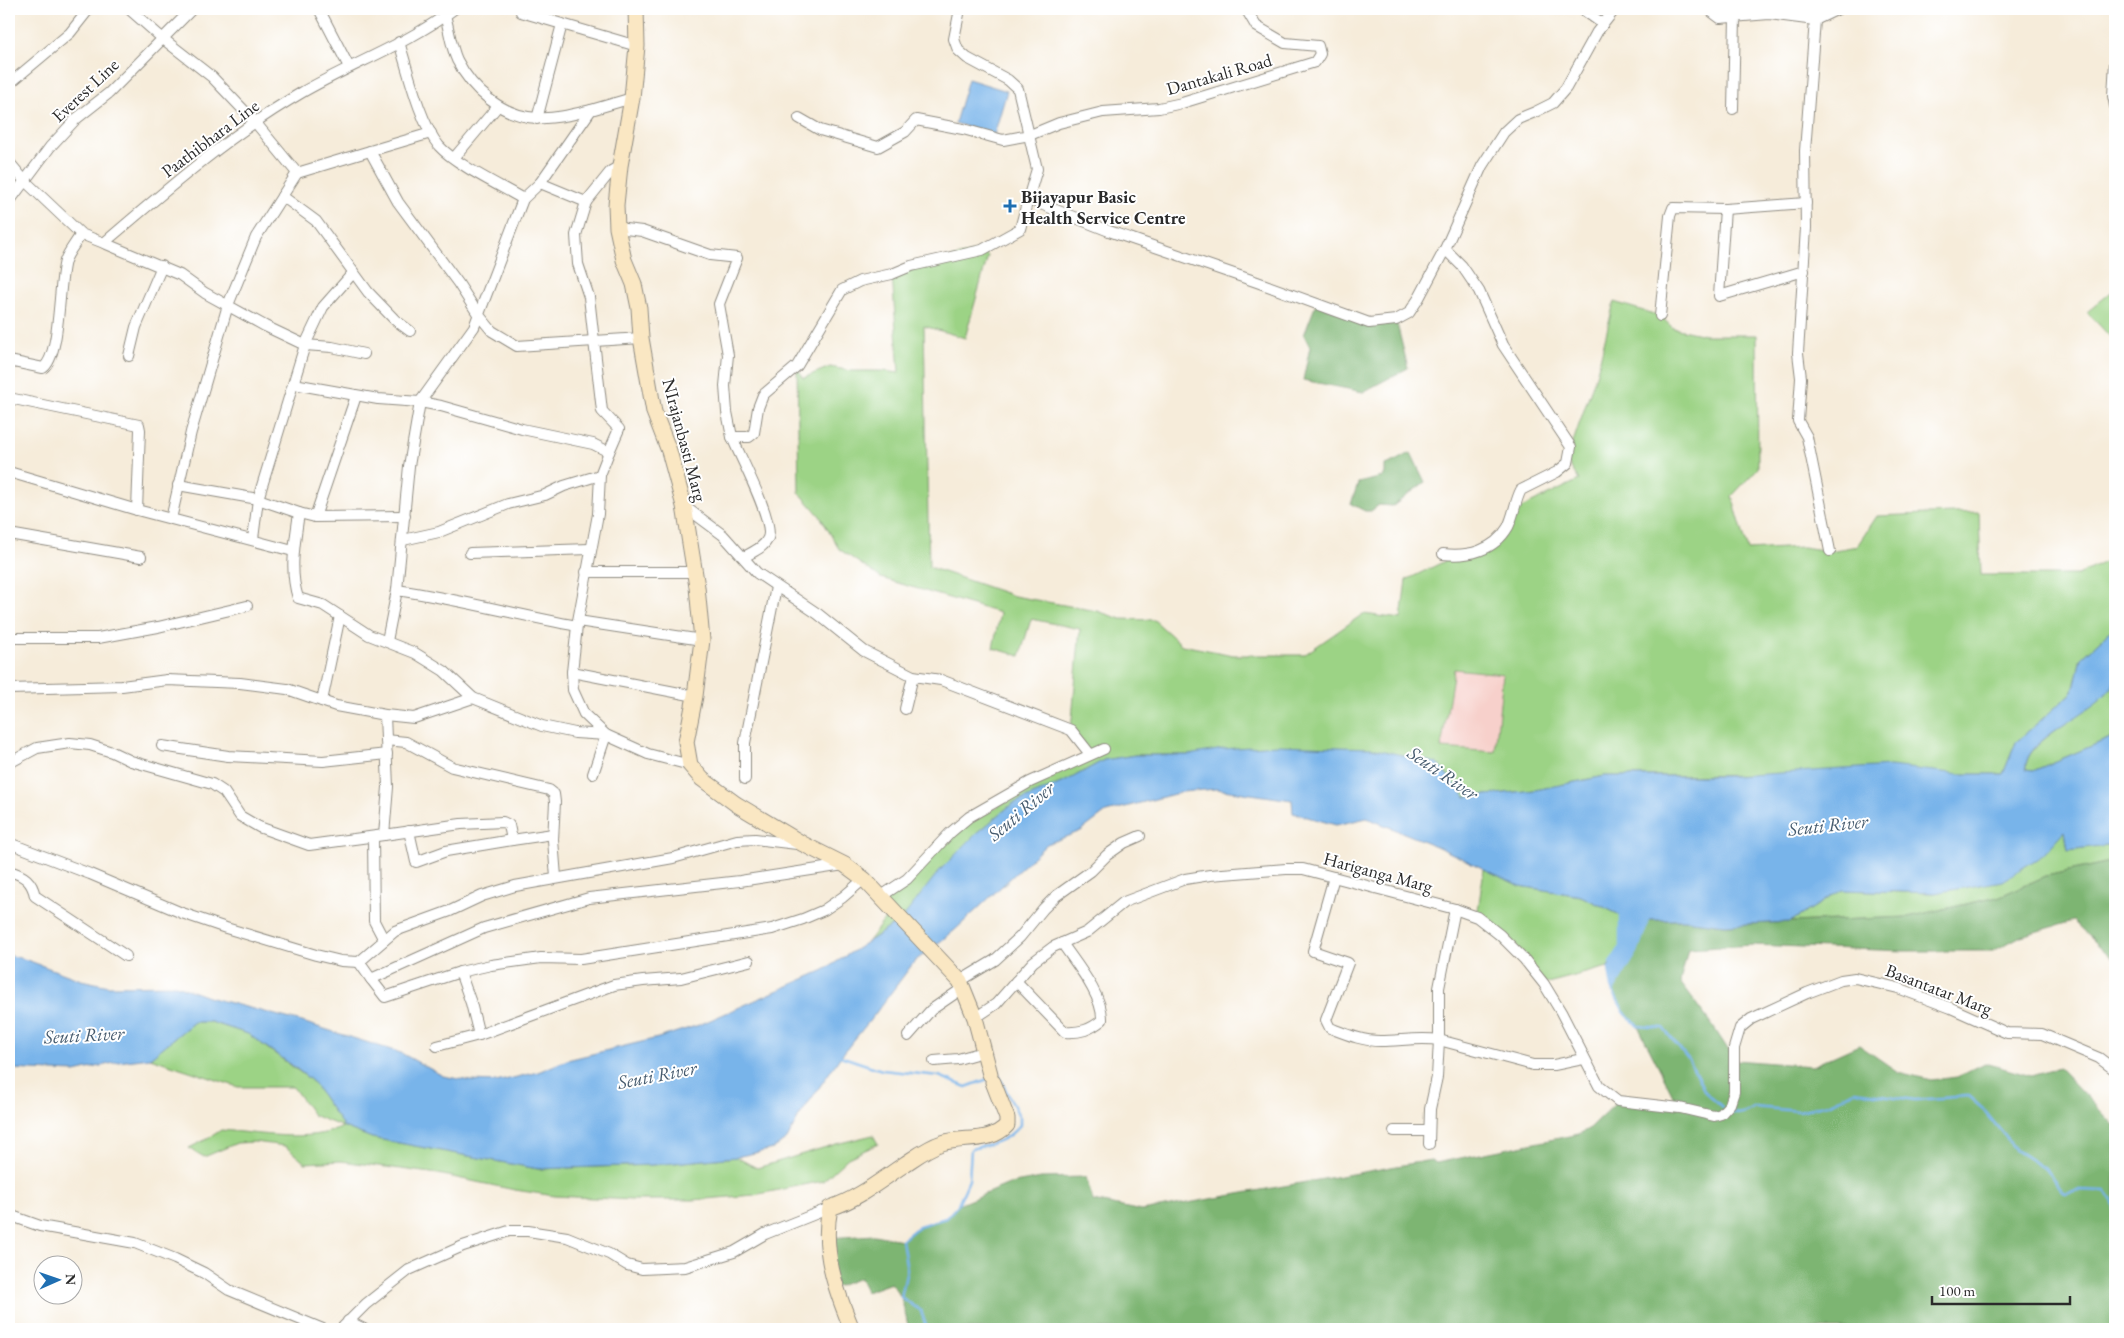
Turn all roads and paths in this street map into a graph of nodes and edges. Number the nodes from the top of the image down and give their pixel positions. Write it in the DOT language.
graph roads {
  1 [pos="89,9"];
  2 [pos="129,9"];
  3 [pos="192,9"];
  4 [pos="319,9"];
  5 [pos="522,9"];
  6 [pos="636,9"];
  7 [pos="960,9"];
  8 [pos="1246,9"];
  9 [pos="1582,9"];
  10 [pos="1615,9"];
  11 [pos="1712,9"];
  12 [pos="1838,9"];
  13 [pos="450,12"];
  14 [pos="1734,17"];
  15 [pos="1815,20"];
  16 [pos="562,24"];
  17 [pos="1603,24"];
  18 [pos="162,38"];
  19 [pos="399,42"];
  20 [pos="636,46"];
  21 [pos="2115,61"];
  22 [pos="349,67"];
  23 [pos="9,84"];
  24 [pos="632,98"];
  25 [pos="2115,106"];
  26 [pos="498,107"];
  27 [pos="1733,109"];
  28 [pos="591,110"];
  29 [pos="537,118"];
  30 [pos="799,118"];
  31 [pos="255,122"];
  32 [pos="431,133"];
  33 [pos="1030,134"];
  34 [pos="370,151"];
  35 [pos="454,158"];
  36 [pos="9,162"];
  37 [pos="620,166"];
  38 [pos="297,172"];
  39 [pos="24,180"];
  40 [pos="540,182"];
  41 [pos="282,196"];
  42 [pos="523,199"];
  43 [pos="1028,199"];
  44 [pos="9,202"];
  45 [pos="586,202"];
  46 [pos="1806,203"];
  47 [pos="1725,209"];
  48 [pos="617,228"];
  49 [pos="81,234"];
  50 [pos="104,243"];
  51 [pos="1445,249"];
  52 [pos="162,266"];
  53 [pos="1804,271"];
  54 [pos="353,273"];
  55 [pos="228,305"];
  56 [pos="478,314"];
  57 [pos="1660,316"];
  58 [pos="410,331"];
  59 [pos="641,338"];
  60 [pos="593,340"];
  61 [pos="305,345"];
  62 [pos="364,354"];
  63 [pos="129,356"];
  64 [pos="9,361"];
  65 [pos="294,384"];
  66 [pos="356,396"];
  67 [pos="9,398"];
  68 [pos="420,402"];
  69 [pos="732,437"];
  70 [pos="609,452"];
  71 [pos="9,472"];
  72 [pos="600,475"];
  73 [pos="178,486"];
  74 [pos="258,499"];
  75 [pos="684,506"];
  76 [pos="137,510"];
  77 [pos="300,514"];
  78 [pos="405,516"];
  79 [pos="315,517"];
  80 [pos="171,519"];
  81 [pos="9,534"];
  82 [pos="253,539"];
  83 [pos="403,540"];
  84 [pos="590,549"];
  85 [pos="294,551"];
  86 [pos="1830,551"];
  87 [pos="470,553"];
  88 [pos="1443,554"];
  89 [pos="141,557"];
  90 [pos="744,557"];
  91 [pos="586,572"];
  92 [pos="694,572"];
  93 [pos="776,587"];
  94 [pos="397,590"];
  95 [pos="247,606"];
  96 [pos="340,616"];
  97 [pos="577,624"];
  98 [pos="9,638"];
  99 [pos="702,640"];
  100 [pos="387,642"];
  101 [pos="572,672"];
  102 [pos="913,676"];
  103 [pos="9,689"];
  104 [pos="695,696"];
  105 [pos="473,698"];
  106 [pos="322,701"];
  107 [pos="905,709"];
  108 [pos="385,716"];
  109 [pos="606,735"];
  110 [pos="386,740"];
  111 [pos="162,746"];
  112 [pos="1104,749"];
  113 [pos="387,754"];
  114 [pos="1090,754"];
  115 [pos="9,763"];
  116 [pos="690,765"];
  117 [pos="592,774"];
  118 [pos="745,779"];
  119 [pos="409,831"];
  120 [pos="554,834"];
  121 [pos="384,835"];
  122 [pos="1140,836"];
  123 [pos="373,837"];
  124 [pos="512,840"];
  125 [pos="9,844"];
  126 [pos="804,844"];
  127 [pos="845,865"];
  128 [pos="9,871"];
  129 [pos="556,877"];
  130 [pos="1334,877"];
  131 [pos="864,879"];
  132 [pos="880,897"];
  133 [pos="1455,909"];
  134 [pos="384,940"];
  135 [pos="1062,943"];
  136 [pos="126,956"];
  137 [pos="749,961"];
  138 [pos="359,962"];
  139 [pos="460,972"];
  140 [pos="371,979"];
  141 [pos="958,980"];
  142 [pos="1016,981"];
  143 [pos="975,1018"];
  144 [pos="479,1035"];
  145 [pos="908,1036"];
  146 [pos="1439,1040"];
  147 [pos="437,1046"];
  148 [pos="982,1052"];
  149 [pos="1583,1058"];
  150 [pos="934,1060"];
  151 [pos="2115,1070"];
  152 [pos="1730,1104"];
  153 [pos="1428,1130"];
  154 [pos="1394,1131"];
  155 [pos="1429,1144"];
  156 [pos="830,1208"];
  157 [pos="9,1215"];
  158 [pos="344,1325"];
  159 [pos="323,1329"];
  160 [pos="364,1329"];
  161 [pos="852,1329"];
  1 -- 23 [label="street"];
  2 -- 18 [label="street"];
  3 -- 18 [label="street, Everest Line"];
  4 -- 22 [label="street"];
  5 -- 16 [label="street"];
  6 -- 20 [label="street, NIrajanbasti Marg"];
  7 -- 33 [label="street"];
  8 -- 33 [label="street, Dantakali Road"];
  9 -- 17 [label="street"];
  10 -- 17 [label="street"];
  11 -- 14 [label="street"];
  12 -- 15 [label="street"];
  13 -- 19 [label="street, Paathibhara Line"];
  13 -- 26 [label="street"];
  14 -- 15 [label="street"];
  14 -- 27 [label="street"];
  15 -- 46 [label="street"];
  16 -- 20 [label="street"];
  16 -- 29 [label="street"];
  17 -- 51 [label="street"];
  18 -- 31 [label="street"];
  18 -- 39 [label="street, Everest Line"];
  19 -- 22 [label="street, Paathibhara Line"];
  19 -- 32 [label="street"];
  20 -- 24 [label="street, NIrajanbasti Marg"];
  21 -- 25 [label="street"];
  22 -- 31 [label="street, Paathibhara Line"];
  24 -- 28 [label="street"];
  24 -- 37 [label="street, NIrajanbasti Marg"];
  26 -- 29 [label="street"];
  26 -- 35 [label="street"];
  28 -- 29 [label="street"];
  28 -- 40 [label="street"];
  30 -- 33 [label="street"];
  31 -- 38 [label="street"];
  31 -- 50 [label="street, Paathibhara Line"];
  32 -- 34 [label="street"];
  32 -- 35 [label="street"];
  33 -- 43 [label="street"];
  34 -- 38 [label="street"];
  34 -- 56 [label="street"];
  35 -- 42 [label="street"];
  36 -- 39 [label="street"];
  37 -- 45 [label="street"];
  37 -- 48 [label="street, NIrajanbasti Marg"];
  38 -- 41 [label="street"];
  39 -- 44 [label="street, Everest Line"];
  39 -- 49 [label="street"];
  40 -- 42 [label="street"];
  40 -- 45 [label="street"];
  41 -- 54 [label="street"];
  41 -- 55 [label="street"];
  42 -- 56 [label="street"];
  43 -- 51 [label="street"];
  43 -- 69 [label="street"];
  45 -- 60 [label="street"];
  46 -- 47 [label="street"];
  46 -- 53 [label="street"];
  47 -- 53 [label="street"];
  47 -- 57 [label="street"];
  48 -- 59 [label="street, NIrajanbasti Marg"];
  48 -- 69 [label="street"];
  49 -- 50 [label="street"];
  49 -- 64 [label="street"];
  50 -- 52 [label="street"];
  51 -- 88 [label="street"];
  52 -- 55 [label="street"];
  52 -- 63 [label="street"];
  53 -- 86 [label="street"];
  54 -- 58 [label="street"];
  54 -- 61 [label="street"];
  55 -- 61 [label="street"];
  55 -- 73 [label="street"];
  56 -- 60 [label="street"];
  56 -- 68 [label="street"];
  59 -- 60 [label="street"];
  59 -- 75 [label="street, NIrajanbasti Marg"];
  60 -- 70 [label="street"];
  61 -- 62 [label="street"];
  61 -- 65 [label="street"];
  65 -- 66 [label="street"];
  65 -- 74 [label="street"];
  66 -- 68 [label="street"];
  66 -- 79 [label="street"];
  67 -- 76 [label="street"];
  68 -- 70 [label="street"];
  68 -- 78 [label="street"];
  69 -- 90 [label="street"];
  70 -- 72 [label="street"];
  71 -- 76 [label="street"];
  72 -- 83 [label="street"];
  72 -- 84 [label="street"];
  73 -- 74 [label="street"];
  73 -- 80 [label="street"];
  74 -- 77 [label="street"];
  74 -- 82 [label="street"];
  75 -- 90 [label="street"];
  75 -- 92 [label="street, NIrajanbasti Marg"];
  76 -- 80 [label="street"];
  77 -- 79 [label="street"];
  77 -- 85 [label="street"];
  78 -- 79 [label="street"];
  78 -- 83 [label="street"];
  80 -- 82 [label="street"];
  81 -- 89 [label="street"];
  82 -- 85 [label="street"];
  83 -- 94 [label="street"];
  84 -- 87 [label="street"];
  84 -- 91 [label="street"];
  85 -- 96 [label="street"];
  90 -- 93 [label="street"];
  91 -- 92 [label="street"];
  91 -- 97 [label="street"];
  92 -- 99 [label="street, NIrajanbasti Marg"];
  93 -- 102 [label="street"];
  93 -- 118 [label="street"];
  94 -- 97 [label="street"];
  94 -- 100 [label="street"];
  95 -- 98 [label="street"];
  96 -- 100 [label="street"];
  96 -- 106 [label="street"];
  97 -- 99 [label="street"];
  97 -- 101 [label="street"];
  99 -- 104 [label="street, NIrajanbasti Marg"];
  100 -- 105 [label="street"];
  101 -- 104 [label="street"];
  101 -- 109 [label="street"];
  102 -- 107 [label="street"];
  102 -- 114 [label="street"];
  103 -- 106 [label="street"];
  104 -- 116 [label="street, NIrajanbasti Marg"];
  105 -- 108 [label="street"];
  105 -- 109 [label="street"];
  106 -- 108 [label="street"];
  108 -- 110 [label="street"];
  109 -- 116 [label="street"];
  109 -- 117 [label="street"];
  110 -- 113 [label="street"];
  110 -- 120 [label="street"];
  111 -- 113 [label="street"];
  112 -- 114 [label="street"];
  113 -- 121 [label="street"];
  114 -- 132 [label="street"];
  115 -- 123 [label="street"];
  116 -- 126 [label="street"];
  119 -- 121 [label="street"];
  119 -- 124 [label="street"];
  119 -- 124 [label="street"];
  120 -- 124 [label="street"];
  120 -- 129 [label="street"];
  121 -- 123 [label="street"];
  122 -- 141 [label="street"];
  123 -- 134 [label="street"];
  125 -- 138 [label="street"];
  126 -- 127 [label="street"];
  126 -- 129 [label="street"];
  127 -- 131 [label="street"];
  127 -- 140 [label="street"];
  128 -- 136 [label="street"];
  129 -- 134 [label="street"];
  130 -- 133 [label="street, Hariganga Marg"];
  130 -- 135 [label="street, Hariganga Marg"];
  130 -- 146 [label="street"];
  131 -- 132 [label="street"];
  131 -- 139 [label="street"];
  132 -- 141 [label="street"];
  133 -- 146 [label="street"];
  133 -- 149 [label="street, Hariganga Marg"];
  134 -- 138 [label="street"];
  135 -- 142 [label="street, Hariganga Marg"];
  135 -- 142 [label="street"];
  137 -- 144 [label="street"];
  138 -- 140 [label="street"];
  139 -- 140 [label="street"];
  139 -- 144 [label="street"];
  141 -- 143 [label="street"];
  141 -- 145 [label="street"];
  142 -- 143 [label="street, Hariganga Marg"];
  143 -- 148 [label="street"];
  144 -- 147 [label="street"];
  146 -- 149 [label="street"];
  146 -- 153 [label="street"];
  148 -- 150 [label="street"];
  148 -- 156 [label="street"];
  149 -- 152 [label="street, Hariganga Marg"];
  151 -- 152 [label="street, Basantatar Marg"];
  153 -- 154 [label="street"];
  153 -- 155 [label="street"];
  156 -- 158 [label="street"];
  156 -- 161 [label="street"];
  157 -- 159 [label="street"];
  158 -- 160 [label="street"];
}
